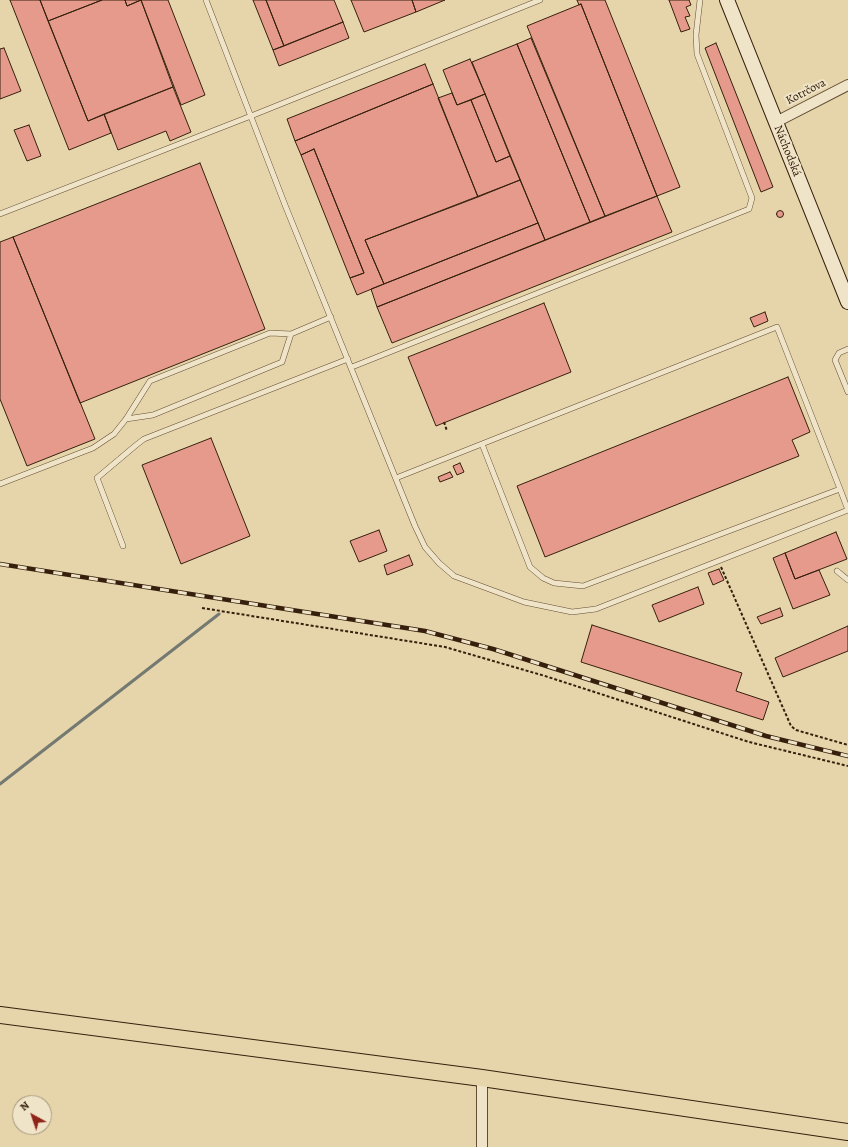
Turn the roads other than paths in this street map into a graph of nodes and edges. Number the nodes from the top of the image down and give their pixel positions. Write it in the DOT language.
graph roads {
  1 [pos="206,0"];
  2 [pos="540,0"];
  3 [pos="700,0"];
  4 [pos="726,0"];
  5 [pos="848,85"];
  6 [pos="251,116"];
  7 [pos="776,122"];
  8 [pos="0,214"];
  9 [pos="848,302"];
  10 [pos="331,318"];
  11 [pos="291,334"];
  12 [pos="848,349"];
  13 [pos="348,359"];
  14 [pos="352,367"];
  15 [pos="848,392"];
  16 [pos="126,418"];
  17 [pos="482,444"];
  18 [pos="396,478"];
  19 [pos="0,484"];
  20 [pos="840,488"];
  21 [pos="848,510"];
  22 [pos="123,546"];
  23 [pos="838,570"];
  24 [pos="847,578"];
  25 [pos="0,1015"];
  26 [pos="482,1078"];
  27 [pos="848,1132"];
  28 [pos="482,1147"];
  1 -- 6 [label="lane"];
  2 -- 6 [label="lane"];
  3 -- 14 [label="lane"];
  4 -- 7 [label="main road, Náchodská"];
  5 -- 7 [label="street, Kotrčova"];
  6 -- 8 [label="lane"];
  6 -- 10 [label="lane"];
  7 -- 9 [label="main road, Náchodská"];
  10 -- 11 [label="lane"];
  10 -- 13 [label="lane"];
  11 -- 16 [label="lane"];
  11 -- 16 [label="lane"];
  12 -- 15 [label="lane"];
  13 -- 14 [label="lane"];
  13 -- 22 [label="lane"];
  14 -- 18 [label="lane"];
  16 -- 19 [label="lane"];
  17 -- 18 [label="lane"];
  17 -- 20 [label="lane"];
  17 -- 20 [label="lane"];
  18 -- 21 [label="lane"];
  20 -- 21 [label="lane"];
  23 -- 24 [label="lane"];
  25 -- 26 [label="main road"];
  26 -- 27 [label="main road"];
  26 -- 28 [label="street"];
}
